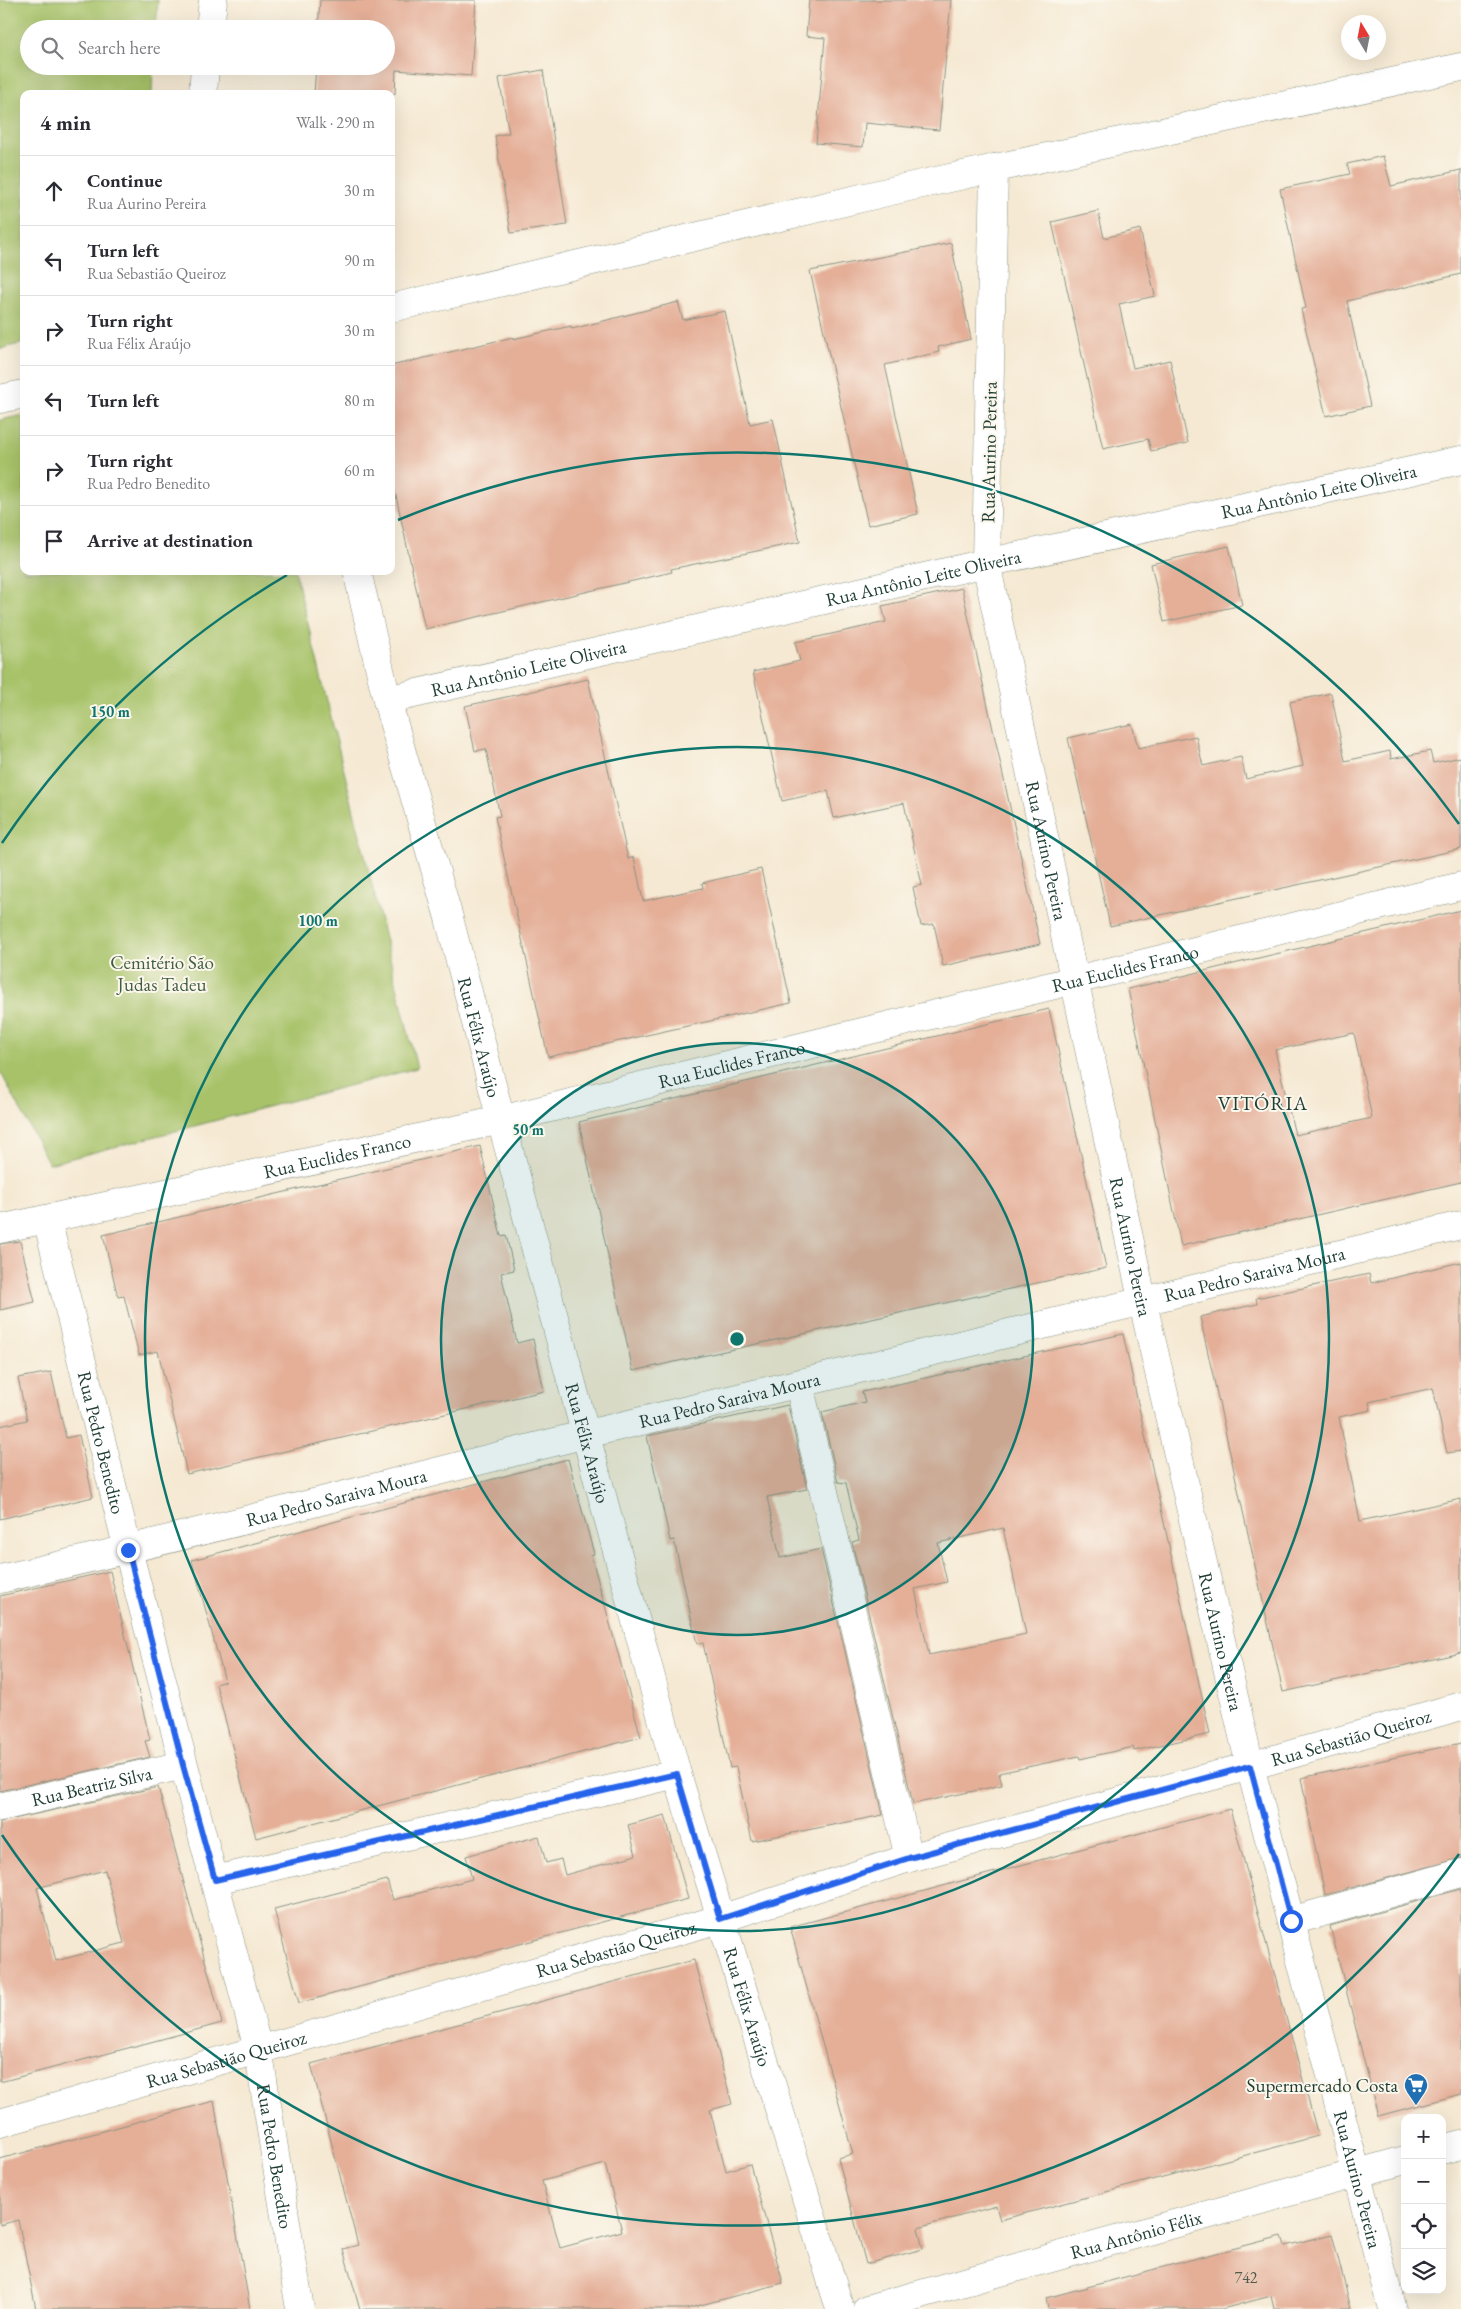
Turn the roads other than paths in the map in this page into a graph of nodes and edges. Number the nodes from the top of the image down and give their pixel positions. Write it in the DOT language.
graph roads {
  1 [pos="214,0"];
  2 [pos="211,20"];
  3 [pos="1461,67"];
  4 [pos="204,75"];
  5 [pos="203,90"];
  6 [pos="994,168"];
  7 [pos="395,307"];
  8 [pos="20,395"];
  9 [pos="0,399"];
  10 [pos="1461,460"];
  11 [pos="986,563"];
  12 [pos="359,575"];
  13 [pos="387,700"];
  14 [pos="1461,886"];
  15 [pos="1075,980"];
  16 [pos="501,1120"];
  17 [pos="47,1218"];
  18 [pos="1461,1225"];
  19 [pos="0,1229"];
  20 [pos="1142,1299"];
  21 [pos="799,1384"];
  22 [pos="585,1435"];
  23 [pos="128,1550"];
  24 [pos="0,1579"];
  25 [pos="1461,1706"];
  26 [pos="183,1765"];
  27 [pos="1250,1766"];
  28 [pos="677,1774"];
  29 [pos="0,1807"];
  30 [pos="909,1858"];
  31 [pos="1461,1873"];
  32 [pos="215,1880"];
  33 [pos="720,1919"];
  34 [pos="1291,1921"];
  35 [pos="258,2049"];
  36 [pos="0,2123"];
  37 [pos="1461,2145"];
  38 [pos="1446,2149"];
  39 [pos="1401,2161"];
  40 [pos="1357,2173"];
  41 [pos="300,2309"];
  42 [pos="840,2309"];
  43 [pos="868,2309"];
  44 [pos="1392,2309"];
  1 -- 2 [label="street"];
  3 -- 6 [label="street"];
  4 -- 5 [label="street"];
  6 -- 7 [label="street"];
  6 -- 11 [label="street, Rua Aurino Pereira"];
  8 -- 9 [label="street"];
  10 -- 11 [label="street, Rua Antônio Leite Oliveira"];
  11 -- 13 [label="street, Rua Antônio Leite Oliveira"];
  11 -- 15 [label="street, Rua Aurino Pereira"];
  12 -- 13 [label="street, Rua Félix Araújo"];
  13 -- 16 [label="street, Rua Félix Araújo"];
  14 -- 15 [label="street, Rua Euclides Franco"];
  15 -- 16 [label="street, Rua Euclides Franco"];
  15 -- 20 [label="street, Rua Aurino Pereira"];
  16 -- 17 [label="street, Rua Euclides Franco"];
  16 -- 22 [label="street, Rua Félix Araújo"];
  17 -- 19 [label="street, Rua Euclides Franco"];
  17 -- 23 [label="street, Rua Pedro Benedito"];
  18 -- 20 [label="street, Rua Pedro Saraiva Moura"];
  20 -- 21 [label="street, Rua Pedro Saraiva Moura"];
  20 -- 27 [label="street, Rua Aurino Pereira"];
  21 -- 22 [label="street, Rua Pedro Saraiva Moura"];
  21 -- 30 [label="street"];
  22 -- 23 [label="street, Rua Pedro Saraiva Moura"];
  22 -- 28 [label="street, Rua Félix Araújo"];
  23 -- 24 [label="street, Rua Pedro Saraiva Moura"];
  23 -- 26 [label="street, Rua Pedro Benedito"];
  25 -- 27 [label="street, Rua Sebastião Queiroz"];
  26 -- 29 [label="street, Rua Beatriz Silva"];
  26 -- 32 [label="street, Rua Pedro Benedito"];
  27 -- 30 [label="street, Rua Sebastião Queiroz"];
  27 -- 34 [label="street, Rua Aurino Pereira"];
  28 -- 32 [label="street"];
  28 -- 33 [label="street, Rua Félix Araújo"];
  30 -- 33 [label="street, Rua Sebastião Queiroz"];
  31 -- 34 [label="street"];
  32 -- 35 [label="street, Rua Pedro Benedito"];
  33 -- 35 [label="street, Rua Sebastião Queiroz"];
  33 -- 42 [label="street, Rua Félix Araújo"];
  34 -- 40 [label="street, Rua Aurino Pereira"];
  35 -- 36 [label="street, Rua Sebastião Queiroz"];
  35 -- 41 [label="street, Rua Pedro Benedito"];
  37 -- 38 [label="street"];
  39 -- 40 [label="street, Rua Antônio Félix"];
  40 -- 43 [label="street, Rua Antônio Félix"];
  40 -- 44 [label="street, Rua Aurino Pereira"];
}
